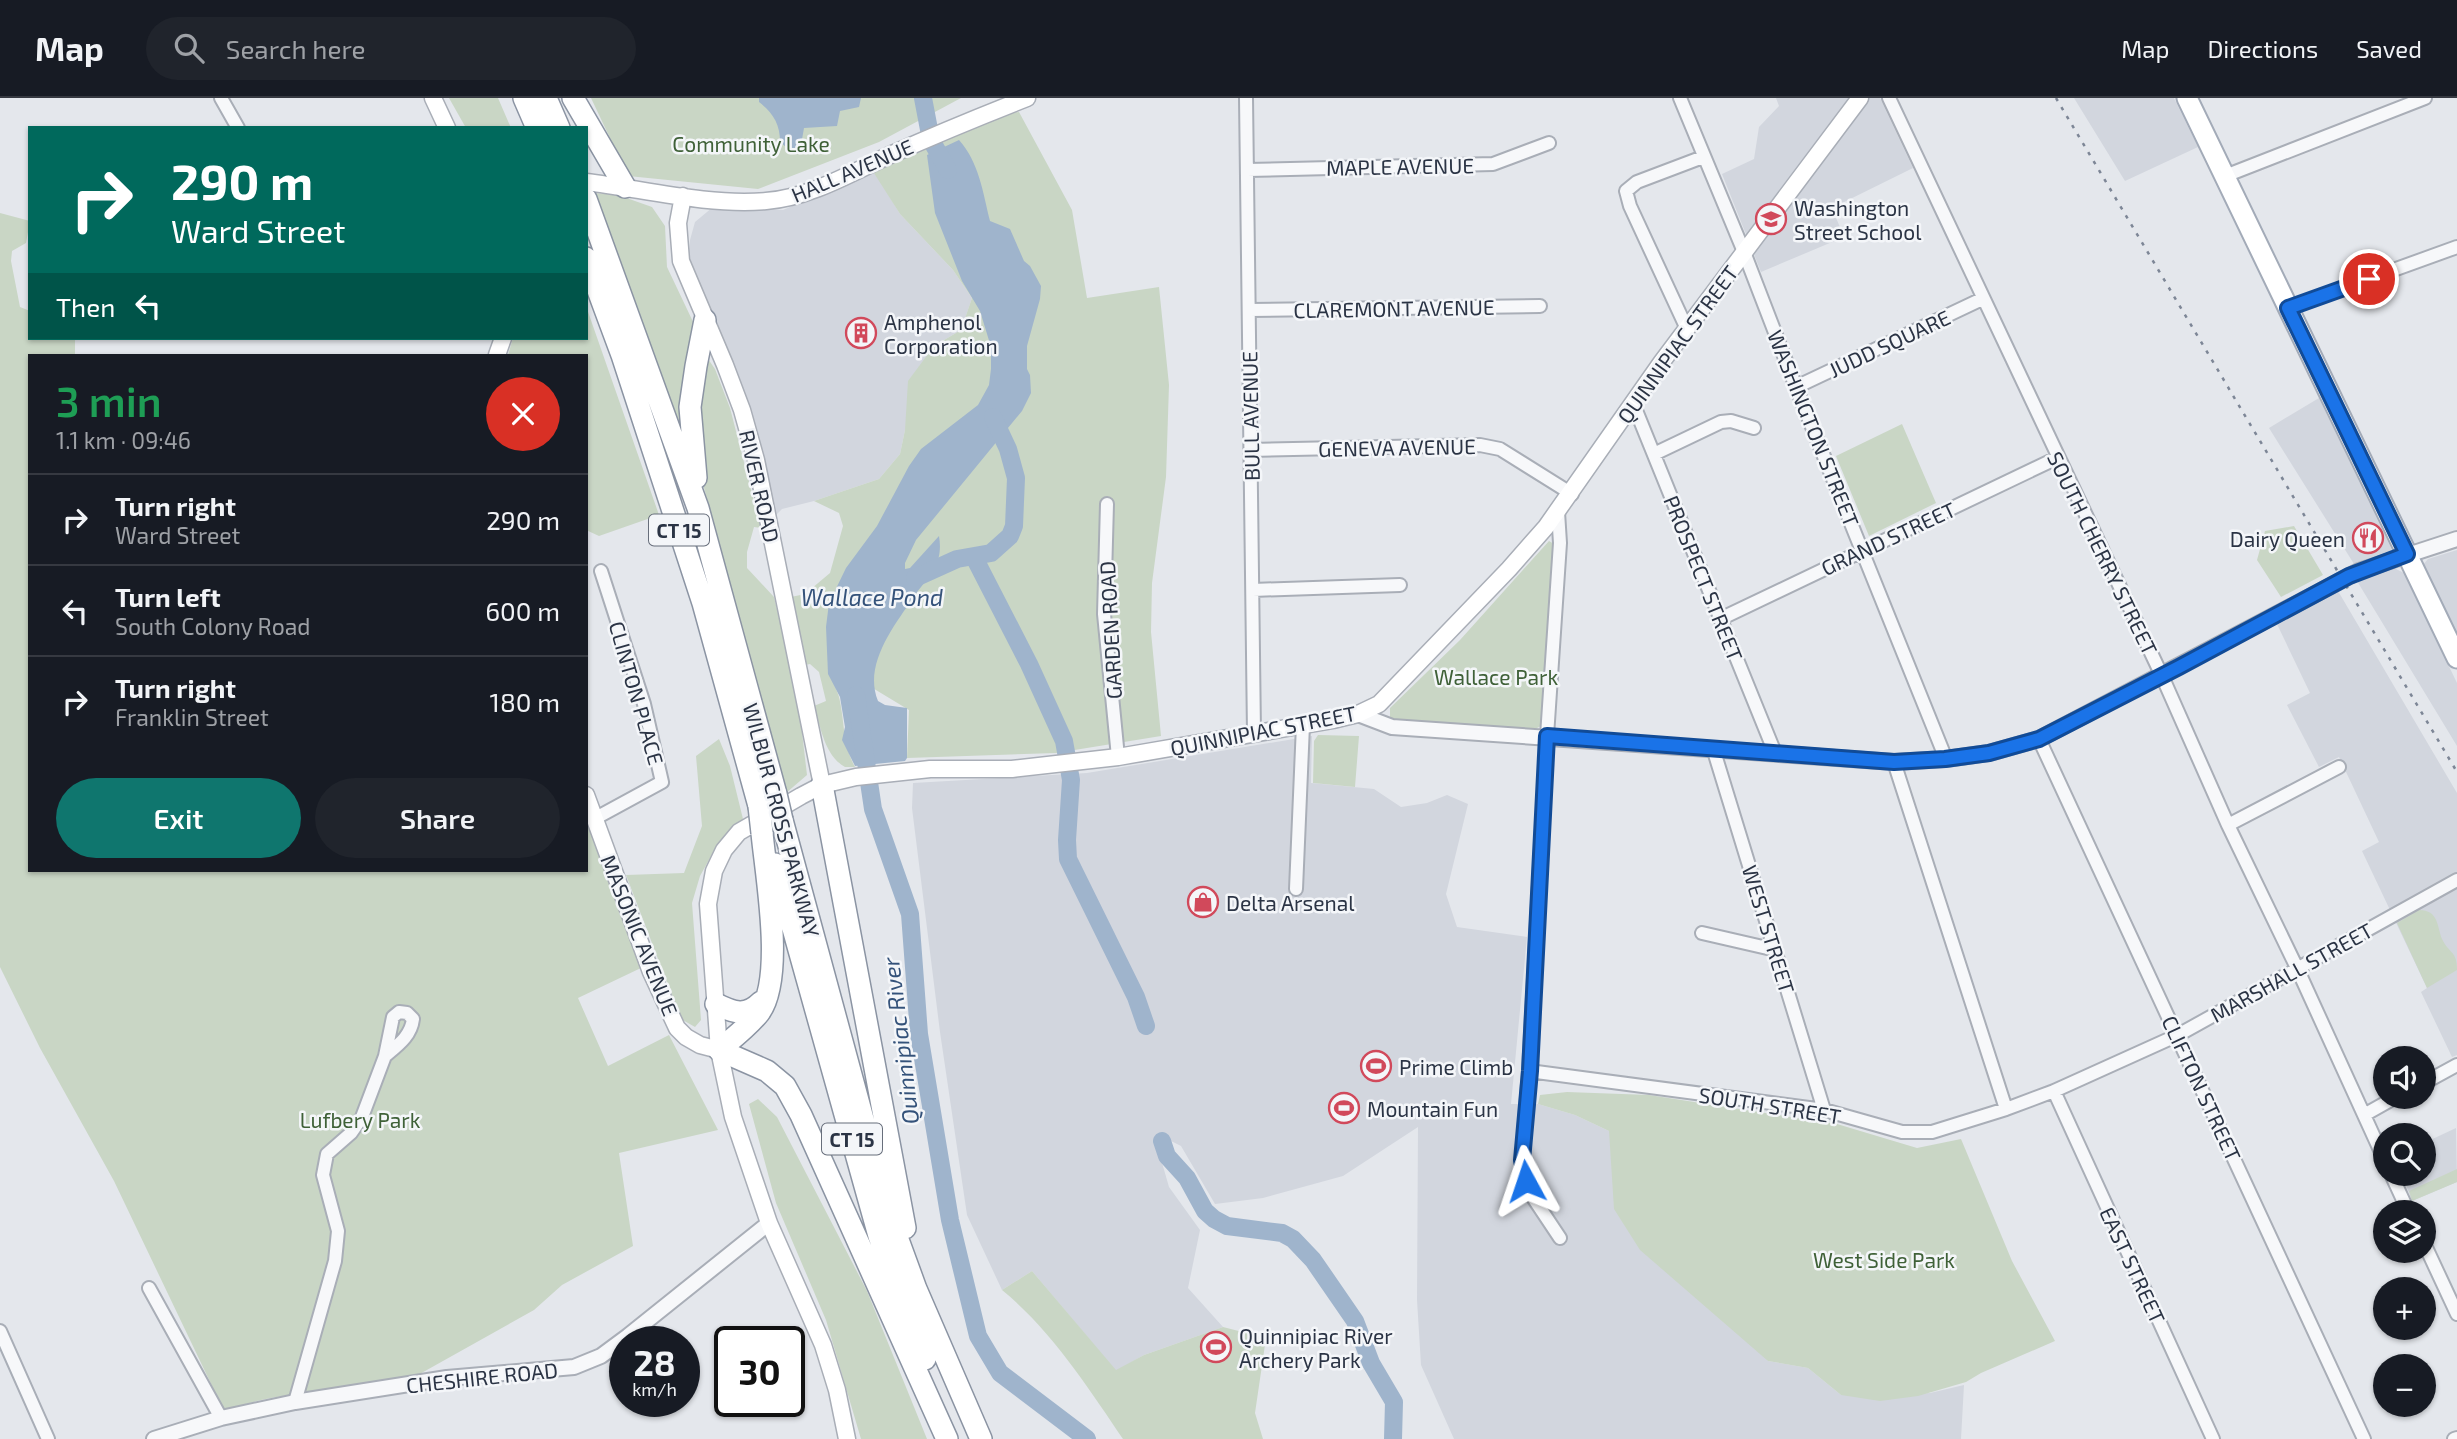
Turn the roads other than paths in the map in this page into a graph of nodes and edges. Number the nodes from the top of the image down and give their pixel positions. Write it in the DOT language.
graph roads {
  1 [pos="221,98"];
  2 [pos="433,98"];
  3 [pos="524,98"];
  4 [pos="546,98"];
  5 [pos="573,98"];
  6 [pos="1027,98"];
  7 [pos="1246,98"];
  8 [pos="1680,98"];
  9 [pos="1860,98"];
  10 [pos="1889,98"];
  11 [pos="2187,98"];
  12 [pos="2425,98"];
  13 [pos="237,126"];
  14 [pos="446,126"];
  15 [pos="536,126"];
  16 [pos="557,126"];
  17 [pos="1549,143"];
  18 [pos="1703,157"];
  19 [pos="1247,170"];
  20 [pos="2225,176"];
  21 [pos="625,187"];
  22 [pos="588,188"];
  23 [pos="683,196"];
  24 [pos="2457,247"];
  25 [pos="1744,252"];
  26 [pos="588,263"];
  27 [pos="1982,299"];
  28 [pos="1540,306"];
  29 [pos="2288,308"];
  30 [pos="1249,310"];
  31 [pos="705,320"];
  32 [pos="1687,329"];
  33 [pos="1796,387"];
  34 [pos="1633,403"];
  35 [pos="1755,428"];
  36 [pos="1250,450"];
  37 [pos="1654,454"];
  38 [pos="2057,458"];
  39 [pos="1572,494"];
  40 [pos="1107,503"];
  41 [pos="698,508"];
  42 [pos="1558,512"];
  43 [pos="2457,539"];
  44 [pos="1862,549"];
  45 [pos="2407,554"];
  46 [pos="601,571"];
  47 [pos="1400,584"];
  48 [pos="1253,590"];
  49 [pos="1720,619"];
  50 [pos="2457,658"];
  51 [pos="2162,676"];
  52 [pos="1358,714"];
  53 [pos="1303,725"];
  54 [pos="1254,733"];
  55 [pos="1547,736"];
  56 [pos="2039,739"];
  57 [pos="1713,748"];
  58 [pos="1776,753"];
  59 [pos="1118,757"];
  60 [pos="1945,759"];
  61 [pos="1894,762"];
  62 [pos="2339,766"];
  63 [pos="822,785"];
  64 [pos="768,800"];
  65 [pos="588,801"];
  66 [pos="594,819"];
  67 [pos="2228,825"];
  68 [pos="770,828"];
  69 [pos="2457,880"];
  70 [pos="1296,889"];
  71 [pos="1702,933"];
  72 [pos="1776,950"];
  73 [pos="2297,968"];
  74 [pos="768,996"];
  75 [pos="716,1004"];
  76 [pos="2178,1035"];
  77 [pos="719,1050"];
  78 [pos="386,1056"];
  79 [pos="2457,1065"];
  80 [pos="1530,1071"];
  81 [pos="2436,1076"];
  82 [pos="2054,1091"];
  83 [pos="2006,1109"];
  84 [pos="2375,1109"];
  85 [pos="1824,1110"];
  86 [pos="2364,1115"];
  87 [pos="2373,1135"];
  88 [pos="769,1223"];
  89 [pos="1560,1238"];
  90 [pos="2433,1263"];
  91 [pos="149,1288"];
  92 [pos="916,1289"];
  93 [pos="2457,1314"];
  94 [pos="0,1331"];
  95 [pos="295,1402"];
  96 [pos="221,1418"];
  97 [pos="48,1439"];
  98 [pos="154,1439"];
  99 [pos="847,1439"];
  100 [pos="947,1439"];
  101 [pos="960,1439"];
  102 [pos="981,1439"];
  103 [pos="2213,1439"];
  104 [pos="2364,1439"];
  1 -- 13 [label="street"];
  2 -- 14 [label="main road"];
  3 -- 15 [label="highway"];
  4 -- 16 [label="highway"];
  5 -- 21 [label="highway"];
  6 -- 23 [label="main road, HALL AVENUE"];
  7 -- 19 [label="street, BULL AVENUE"];
  8 -- 18 [label="street, WASHINGTON STREET"];
  9 -- 25 [label="main road, QUINNIPIAC STREET"];
  10 -- 27 [label="street, SOUTH CHERRY STREET"];
  11 -- 20 [label="main road"];
  12 -- 20 [label="street"];
  17 -- 19 [label="street, MAPLE AVENUE"];
  18 -- 25 [label="street, WASHINGTON STREET"];
  18 -- 32 [label="street"];
  19 -- 30 [label="street, BULL AVENUE"];
  20 -- 29 [label="main road"];
  21 -- 22 [label="main road, HALL AVENUE"];
  21 -- 23 [label="main road, HALL AVENUE"];
  22 -- 41 [label="highway, WILBUR CROSS PARKWAY / CT 15"];
  23 -- 31 [label="main road, RIVER ROAD"];
  24 -- 29 [label="street"];
  25 -- 32 [label="main road, QUINNIPIAC STREET"];
  25 -- 33 [label="street, WASHINGTON STREET"];
  26 -- 64 [label="highway, WILBUR CROSS PARKWAY / CT 15"];
  27 -- 33 [label="street, JUDD SQUARE"];
  27 -- 38 [label="street, SOUTH CHERRY STREET"];
  28 -- 30 [label="street, CLAREMONT AVENUE"];
  29 -- 45 [label="main road"];
  30 -- 36 [label="street, BULL AVENUE"];
  31 -- 41 [label="highway"];
  31 -- 63 [label="main road, RIVER ROAD"];
  32 -- 34 [label="main road, QUINNIPIAC STREET"];
  33 -- 44 [label="street, WASHINGTON STREET"];
  34 -- 37 [label="street, PROSPECT STREET"];
  34 -- 39 [label="main road, QUINNIPIAC STREET"];
  35 -- 37 [label="street"];
  36 -- 39 [label="street, GENEVA AVENUE"];
  36 -- 48 [label="street, BULL AVENUE"];
  37 -- 49 [label="street, PROSPECT STREET"];
  38 -- 44 [label="street, GRAND STREET"];
  38 -- 51 [label="street, SOUTH CHERRY STREET"];
  39 -- 42 [label="main road, QUINNIPIAC STREET"];
  40 -- 59 [label="street, GARDEN ROAD"];
  41 -- 64 [label="highway, WILBUR CROSS PARKWAY / CT 15"];
  42 -- 52 [label="main road, QUINNIPIAC STREET"];
  42 -- 55 [label="street"];
  43 -- 45 [label="street"];
  44 -- 49 [label="street, GRAND STREET"];
  44 -- 60 [label="street, WASHINGTON STREET"];
  45 -- 50 [label="main road"];
  45 -- 51 [label="street"];
  46 -- 66 [label="street, CLINTON PLACE"];
  47 -- 48 [label="street"];
  48 -- 54 [label="street, BULL AVENUE"];
  49 -- 58 [label="street, PROSPECT STREET"];
  51 -- 56 [label="street"];
  51 -- 67 [label="street, SOUTH CHERRY STREET"];
  52 -- 53 [label="main road, QUINNIPIAC STREET"];
  52 -- 55 [label="street"];
  53 -- 54 [label="main road, QUINNIPIAC STREET"];
  53 -- 70 [label="street"];
  54 -- 59 [label="main road, QUINNIPIAC STREET"];
  55 -- 57 [label="street"];
  55 -- 80 [label="street"];
  56 -- 60 [label="street"];
  56 -- 76 [label="street, CLIFTON STREET"];
  57 -- 58 [label="street"];
  57 -- 72 [label="street, WEST STREET"];
  58 -- 61 [label="street"];
  59 -- 63 [label="main road, QUINNIPIAC STREET"];
  60 -- 61 [label="street"];
  61 -- 83 [label="street"];
  62 -- 67 [label="street"];
  63 -- 75 [label="main road, QUINNIPIAC STREET"];
  63 -- 92 [label="highway"];
  64 -- 68 [label="highway, WILBUR CROSS PARKWAY / CT 15, bridge"];
  65 -- 66 [label="main road, MASONIC AVENUE"];
  66 -- 77 [label="main road, MASONIC AVENUE"];
  67 -- 73 [label="street, SOUTH CHERRY STREET"];
  68 -- 74 [label="highway"];
  68 -- 92 [label="highway, WILBUR CROSS PARKWAY / CT 15"];
  68 -- 101 [label="highway, WILBUR CROSS PARKWAY / CT 15"];
  69 -- 73 [label="street, MARSHALL STREET"];
  71 -- 72 [label="street"];
  72 -- 85 [label="street, WEST STREET"];
  73 -- 76 [label="street, MARSHALL STREET"];
  73 -- 86 [label="street, SOUTH CHERRY STREET"];
  74 -- 75 [label="highway"];
  74 -- 77 [label="highway"];
  75 -- 77 [label="main road, QUINNIPIAC STREET"];
  76 -- 82 [label="street, MARSHALL STREET"];
  76 -- 104 [label="street, CLIFTON STREET"];
  77 -- 88 [label="main road, QUINNIPIAC STREET"];
  77 -- 100 [label="highway"];
  78 -- 95 [label="street"];
  79 -- 81 [label="street"];
  80 -- 85 [label="street, SOUTH STREET"];
  80 -- 89 [label="street"];
  82 -- 83 [label="street, MARSHALL STREET"];
  82 -- 103 [label="street, EAST STREET"];
  83 -- 85 [label="street, SOUTH STREET"];
  84 -- 86 [label="street"];
  86 -- 87 [label="street, SOUTH CHERRY STREET"];
  88 -- 95 [label="street, CHESHIRE ROAD"];
  88 -- 99 [label="main road, QUINNIPIAC STREET"];
  90 -- 93 [label="street"];
  91 -- 96 [label="street"];
  92 -- 102 [label="highway, WILBUR CROSS PARKWAY / CT 15"];
  94 -- 97 [label="street"];
  95 -- 96 [label="street, CHESHIRE ROAD"];
  96 -- 98 [label="street, CHESHIRE ROAD"];
}
